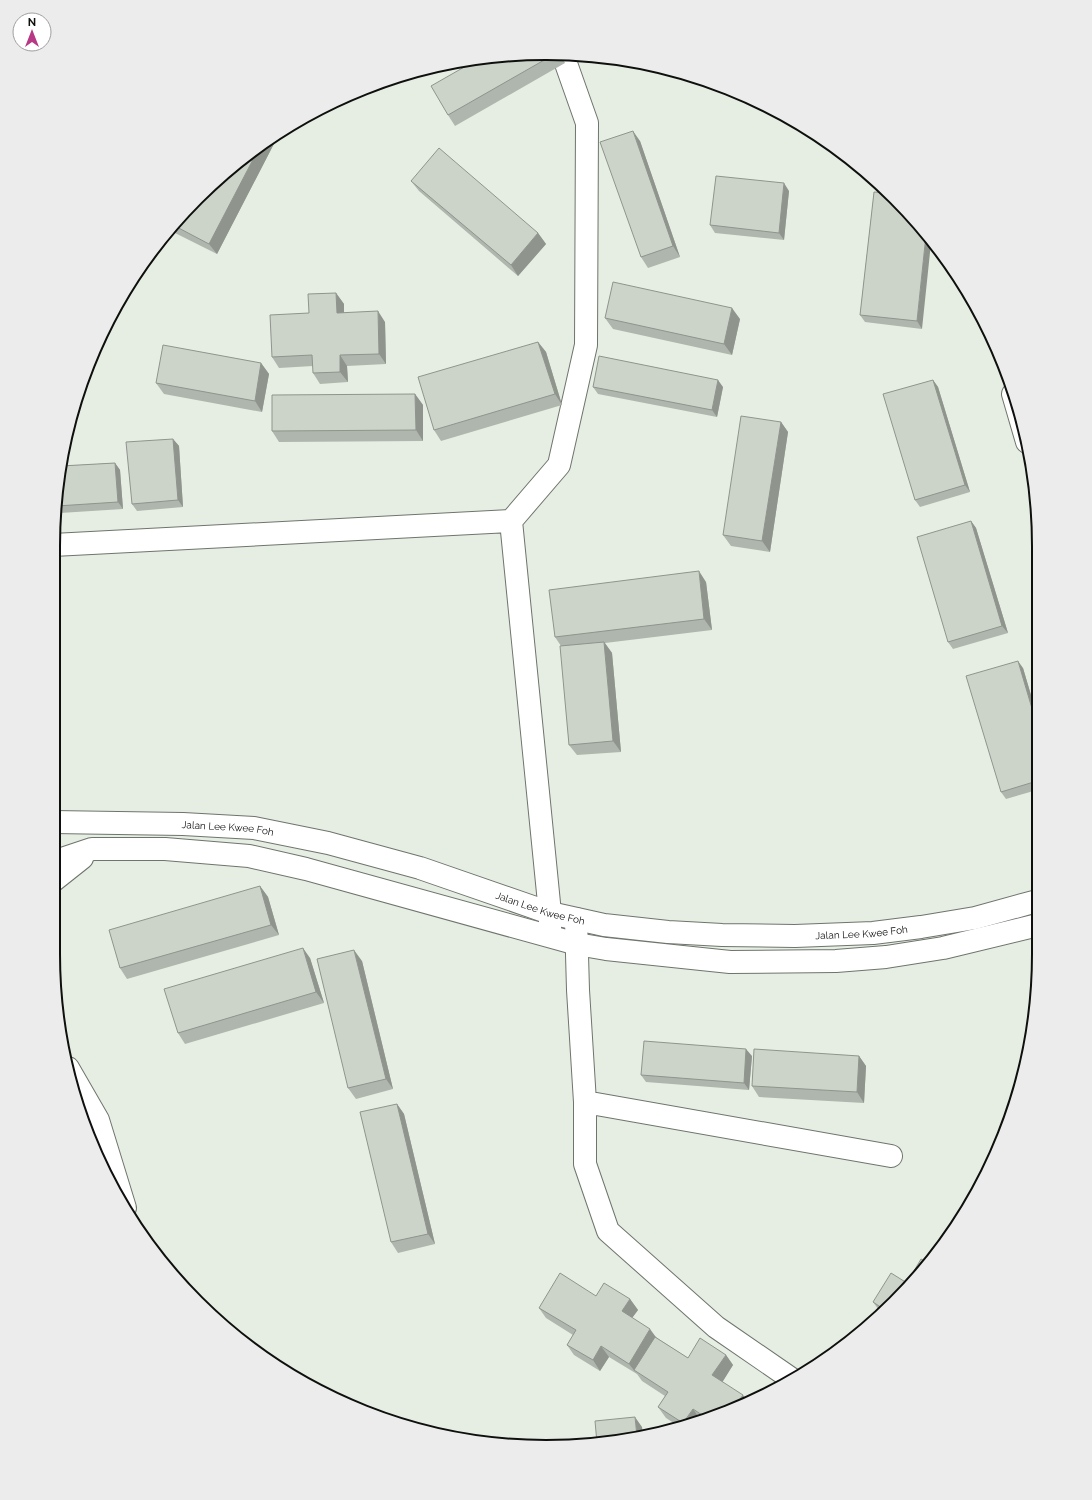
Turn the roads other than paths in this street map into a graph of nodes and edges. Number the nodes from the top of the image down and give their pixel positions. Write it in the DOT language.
graph roads {
  1 [pos="565,61"];
  2 [pos="511,521"];
  3 [pos="60,545"];
  4 [pos="60,822"];
  5 [pos="93,822"];
  6 [pos="60,835"];
  7 [pos="92,849"];
  8 [pos="60,860"];
  9 [pos="60,875"];
  10 [pos="1032,903"];
  11 [pos="550,913"];
  12 [pos="576,919"];
  13 [pos="1032,926"];
  14 [pos="550,938"];
  15 [pos="577,944"];
  16 [pos="79,1088"];
  17 [pos="585,1102"];
  18 [pos="891,1156"];
  19 [pos="117,1182"];
  20 [pos="787,1376"];
  1 -- 2 [label="main road"];
  2 -- 3 [label="main road"];
  2 -- 11 [label="main road"];
  4 -- 5 [label="main road"];
  5 -- 6 [label="main road, Jalan Lee Kwee Foh"];
  5 -- 11 [label="main road, Jalan Lee Kwee Foh"];
  7 -- 8 [label="main road"];
  7 -- 9 [label="main road"];
  7 -- 14 [label="main road"];
  10 -- 12 [label="main road, Jalan Lee Kwee Foh"];
  11 -- 12 [label="main road, Jalan Lee Kwee Foh"];
  11 -- 14 [label="main road"];
  12 -- 15 [label="main road"];
  13 -- 15 [label="main road"];
  14 -- 15 [label="main road"];
  15 -- 17 [label="main road"];
  16 -- 19 [label="main road"];
  17 -- 18 [label="main road"];
  17 -- 20 [label="main road"];
}
